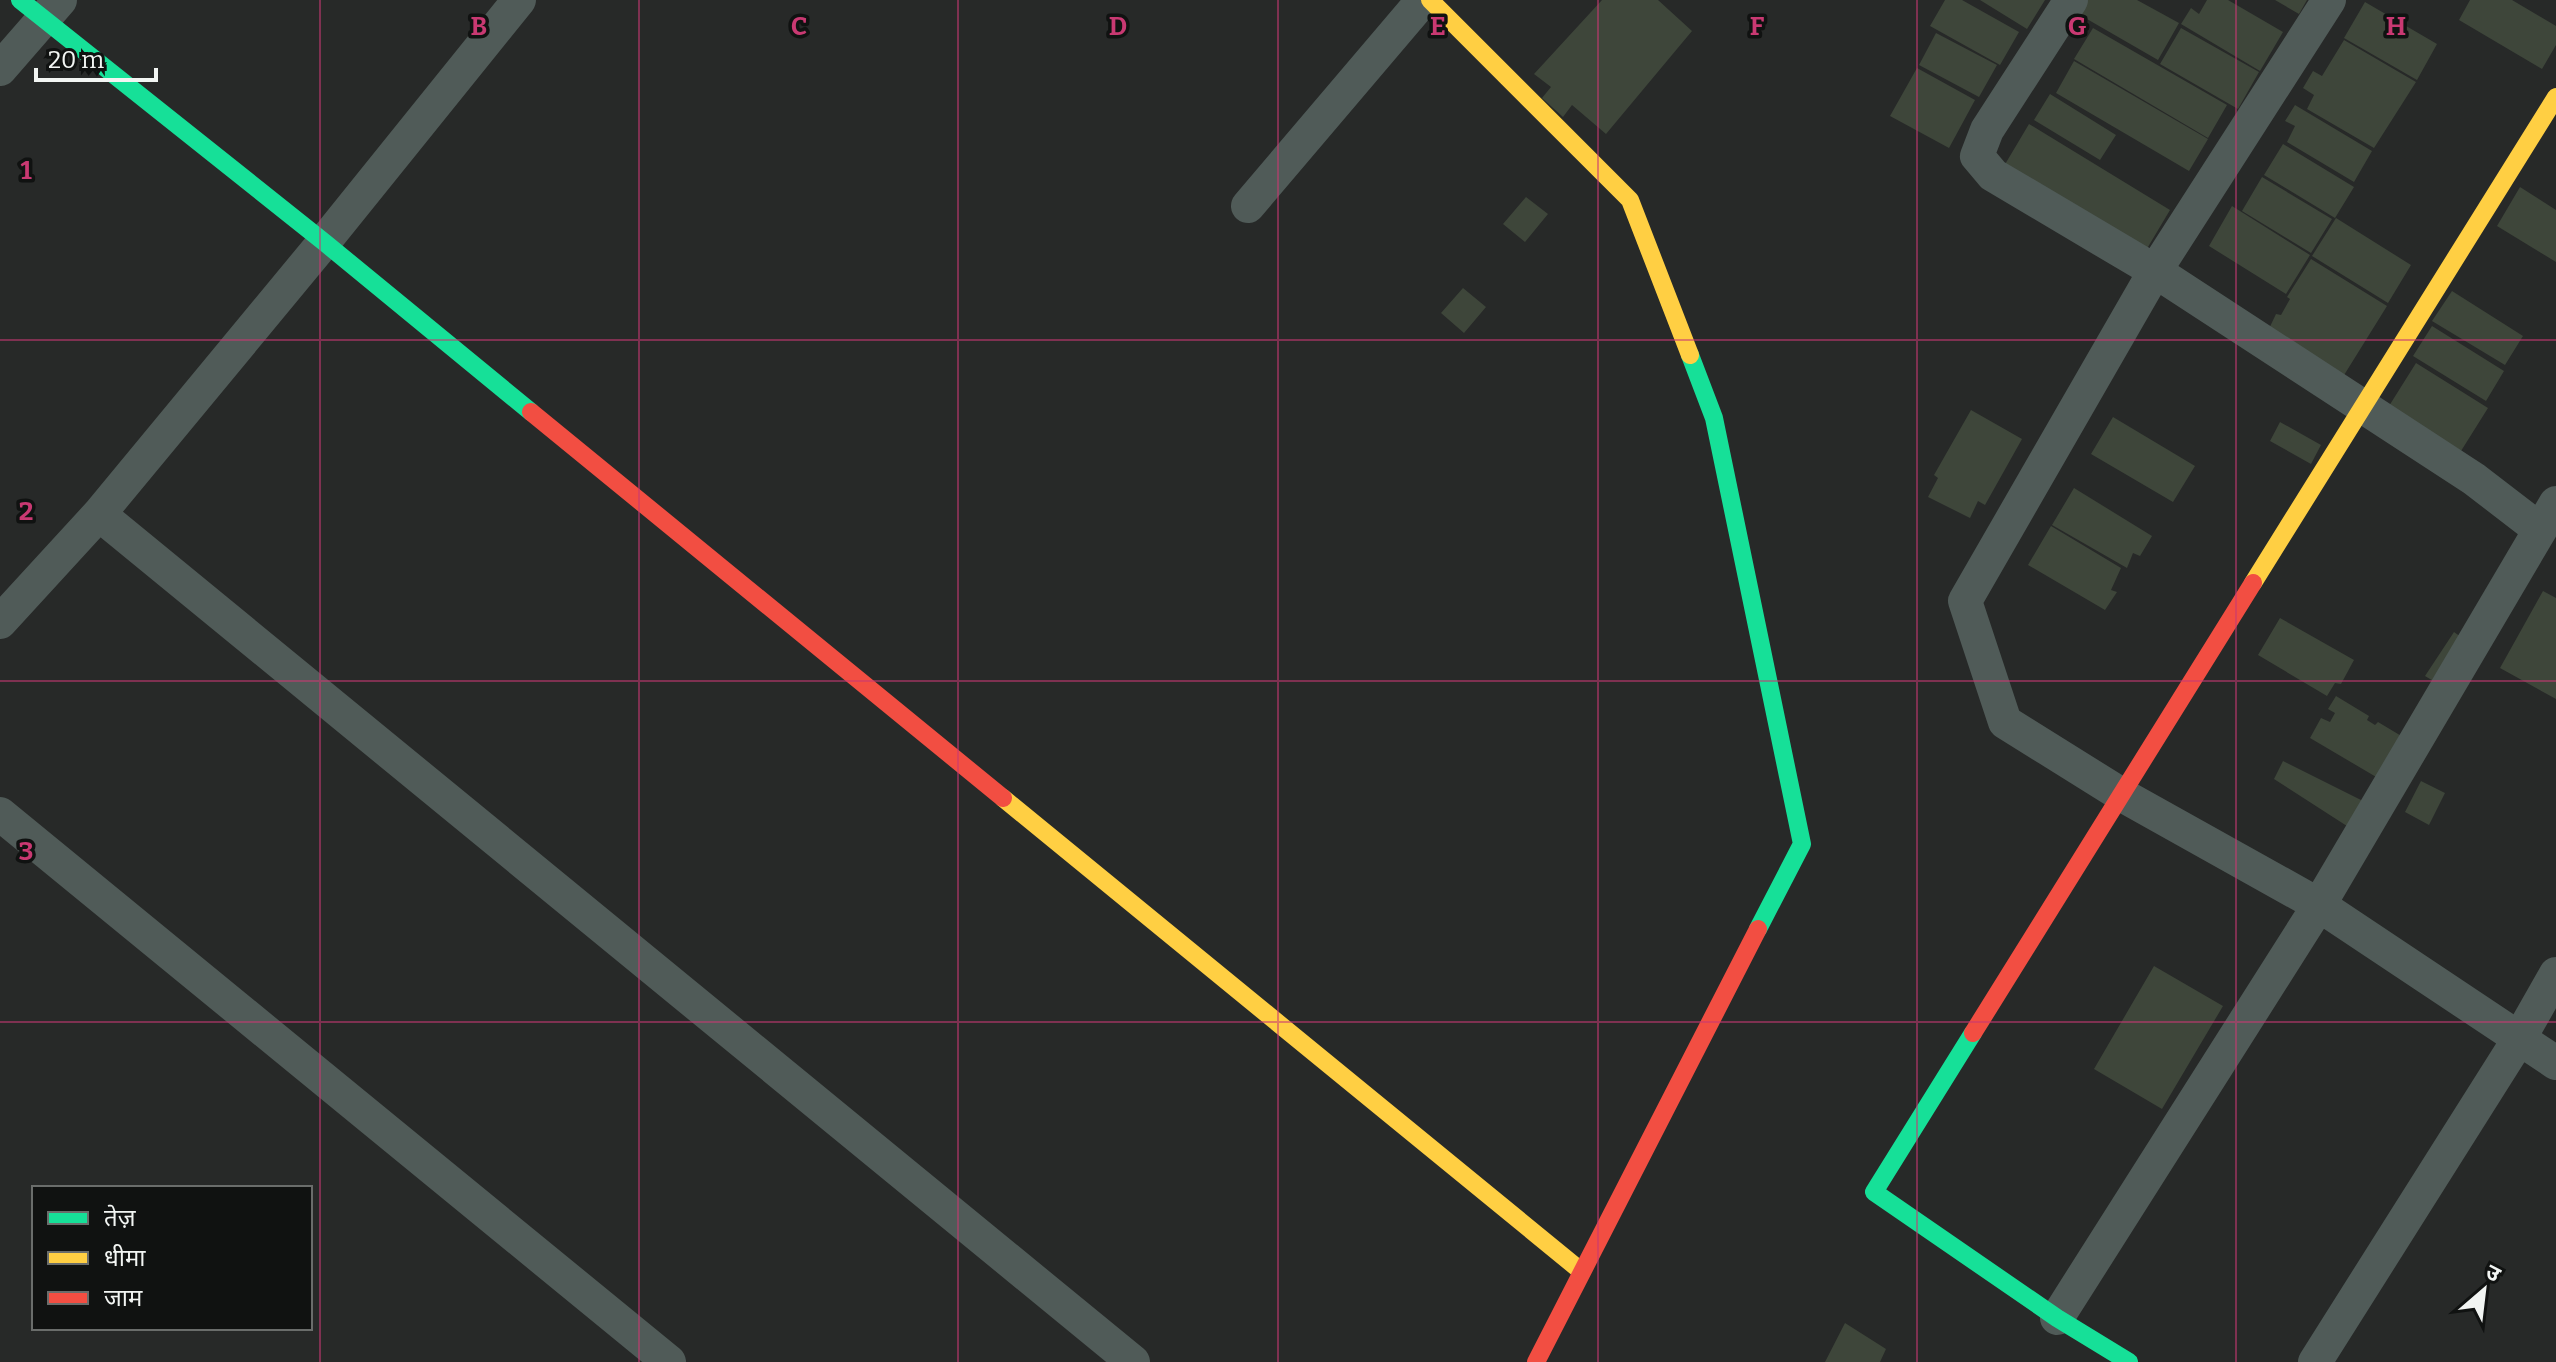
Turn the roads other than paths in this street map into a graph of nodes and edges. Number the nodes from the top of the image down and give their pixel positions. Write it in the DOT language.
graph roads {
  1 [pos="519,0"];
  2 [pos="1423,0"];
  3 [pos="1430,0"];
  4 [pos="2071,0"];
  5 [pos="2329,0"];
  6 [pos="41,6"];
  7 [pos="0,69"];
  8 [pos="2556,97"];
  9 [pos="1248,206"];
  10 [pos="324,242"];
  11 [pos="2155,271"];
  12 [pos="2361,408"];
  13 [pos="99,514"];
  14 [pos="2548,516"];
  15 [pos="0,622"];
  16 [pos="2122,795"];
  17 [pos="0,814"];
  18 [pos="2319,905"];
  19 [pos="2556,974"];
  20 [pos="2519,1039"];
  21 [pos="2556,1063"];
  22 [pos="1581,1271"];
  23 [pos="2057,1318"];
  24 [pos="669,1362"];
  25 [pos="1133,1362"];
  26 [pos="1536,1362"];
  27 [pos="2129,1362"];
  28 [pos="2315,1362"];
  1 -- 10 [label="street"];
  2 -- 9 [label="street"];
  3 -- 22 [label="street"];
  4 -- 11 [label="street"];
  5 -- 11 [label="street"];
  6 -- 7 [label="street"];
  6 -- 10 [label="street"];
  8 -- 12 [label="street"];
  10 -- 13 [label="street"];
  10 -- 22 [label="street"];
  11 -- 12 [label="street"];
  11 -- 16 [label="street"];
  12 -- 14 [label="street"];
  12 -- 16 [label="street"];
  13 -- 15 [label="street"];
  13 -- 25 [label="street"];
  14 -- 18 [label="street"];
  16 -- 18 [label="street"];
  16 -- 23 [label="street"];
  17 -- 24 [label="street"];
  18 -- 20 [label="street"];
  18 -- 23 [label="street"];
  19 -- 20 [label="street"];
  20 -- 21 [label="street"];
  20 -- 28 [label="street"];
  22 -- 26 [label="street"];
  23 -- 27 [label="street"];
}
